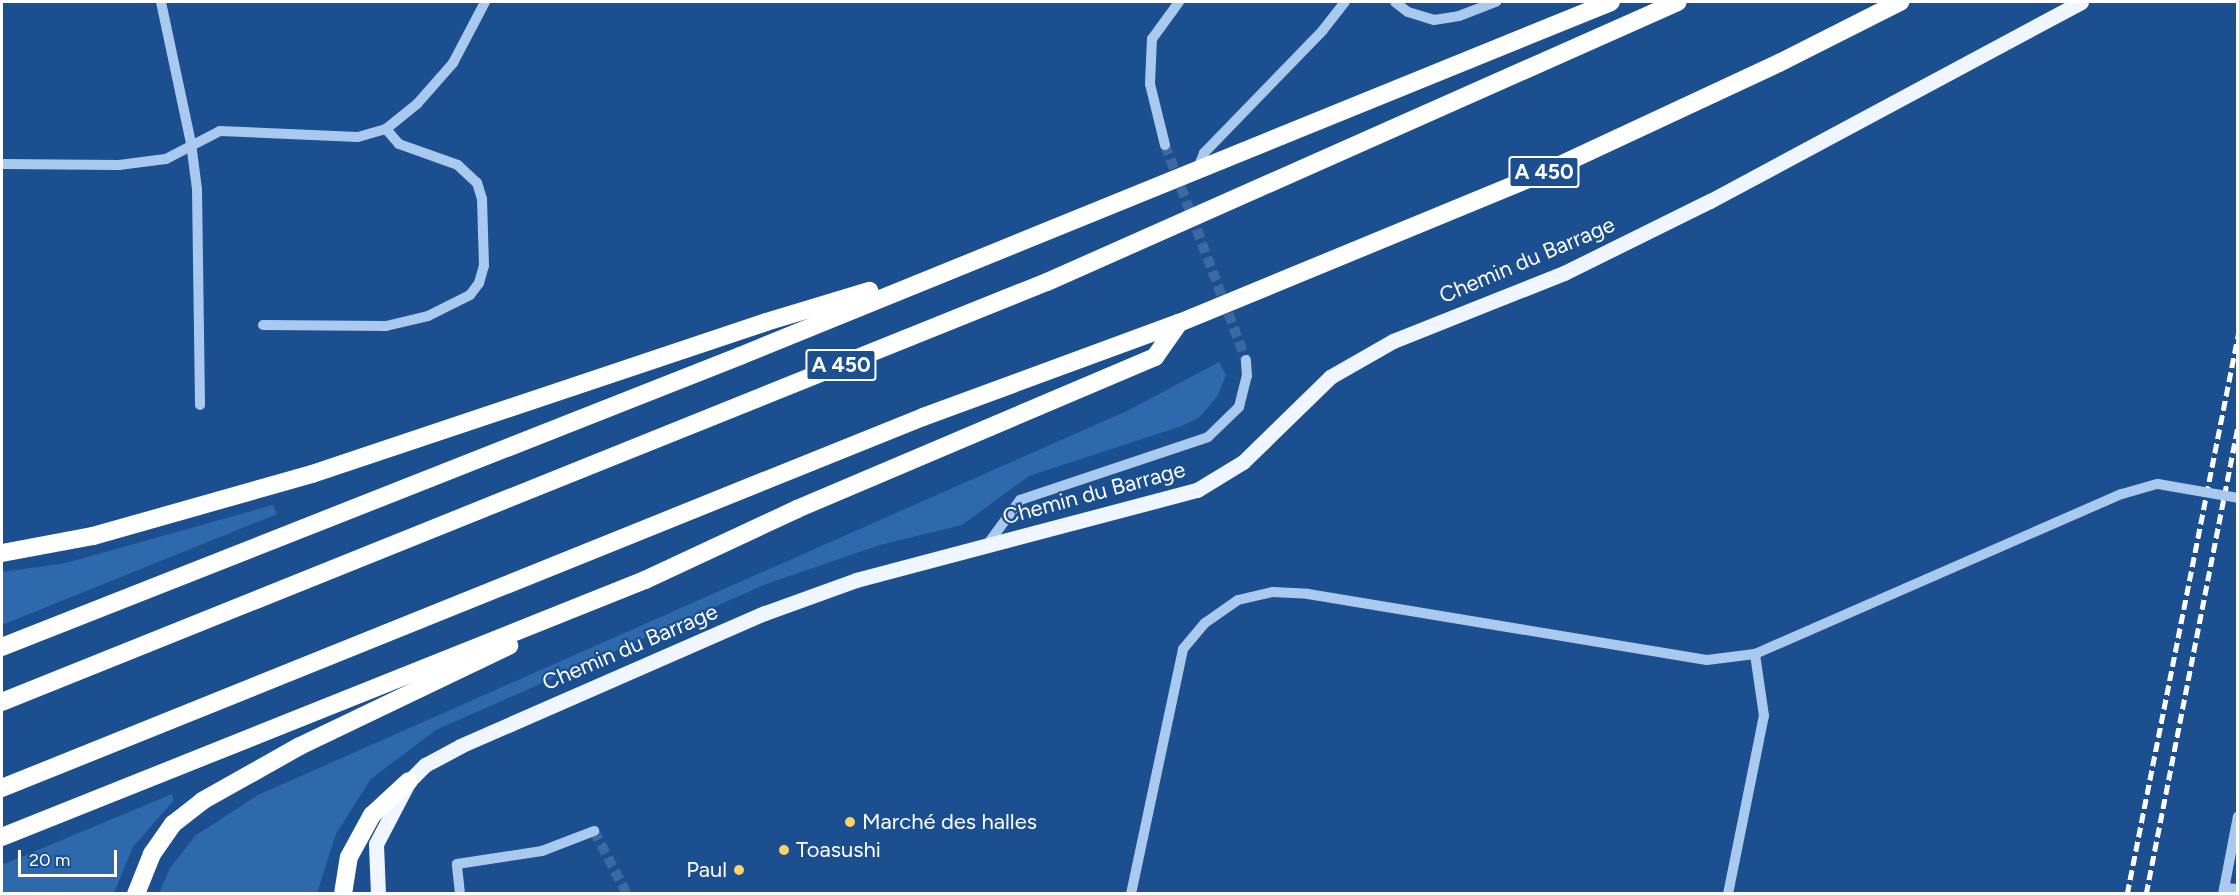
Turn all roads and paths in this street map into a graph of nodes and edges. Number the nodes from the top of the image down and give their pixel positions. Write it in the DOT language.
graph roads {
  1 [pos="161,2"];
  2 [pos="485,2"];
  3 [pos="1179,2"];
  4 [pos="1345,2"];
  5 [pos="1395,2"];
  6 [pos="1496,2"];
  7 [pos="1611,2"];
  8 [pos="1900,2"];
  9 [pos="2081,2"];
  10 [pos="1671,3"];
  11 [pos="386,129"];
  12 [pos="191,143"];
  13 [pos="1166,145"];
  14 [pos="2,164"];
  15 [pos="1198,168"];
  16 [pos="966,263"];
  17 [pos="1179,323"];
  18 [pos="263,325"];
  19 [pos="1246,360"];
  20 [pos="200,405"];
  21 [pos="2238,498"];
  22 [pos="987,545"];
  23 [pos="2,553"];
  24 [pos="645,580"];
  25 [pos="2,647"];
  26 [pos="1755,654"];
  27 [pos="2,702"];
  28 [pos="409,781"];
  29 [pos="2,788"];
  30 [pos="2238,816"];
  31 [pos="594,831"];
  32 [pos="2,837"];
  33 [pos="2238,889"];
  34 [pos="2224,891"];
  35 [pos="136,894"];
  36 [pos="343,894"];
  37 [pos="378,894"];
  38 [pos="460,894"];
  39 [pos="1131,894"];
  40 [pos="1728,894"];
  1 -- 12 [label="street"];
  2 -- 11 [label="street"];
  3 -- 13 [label="street"];
  4 -- 15 [label="street"];
  5 -- 6 [label="street"];
  7 -- 15 [label="highway"];
  8 -- 17 [label="highway, A 450"];
  9 -- 22 [label="main road, Chemin du Barrage"];
  10 -- 27 [label="highway, A 450"];
  11 -- 12 [label="street"];
  11 -- 18 [label="street"];
  12 -- 14 [label="street"];
  12 -- 20 [label="street"];
  15 -- 16 [label="highway"];
  16 -- 23 [label="highway"];
  16 -- 25 [label="highway"];
  17 -- 24 [label="highway"];
  17 -- 29 [label="highway, A 450"];
  19 -- 22 [label="street"];
  21 -- 26 [label="street, bridge"];
  22 -- 28 [label="main road, Chemin du Barrage"];
  24 -- 32 [label="highway"];
  24 -- 35 [label="highway"];
  26 -- 39 [label="street"];
  26 -- 40 [label="street"];
  28 -- 36 [label="highway"];
  28 -- 37 [label="main road, Chemin du Barrage"];
  30 -- 34 [label="street"];
  31 -- 38 [label="street"];
  33 -- 34 [label="street"];
}
